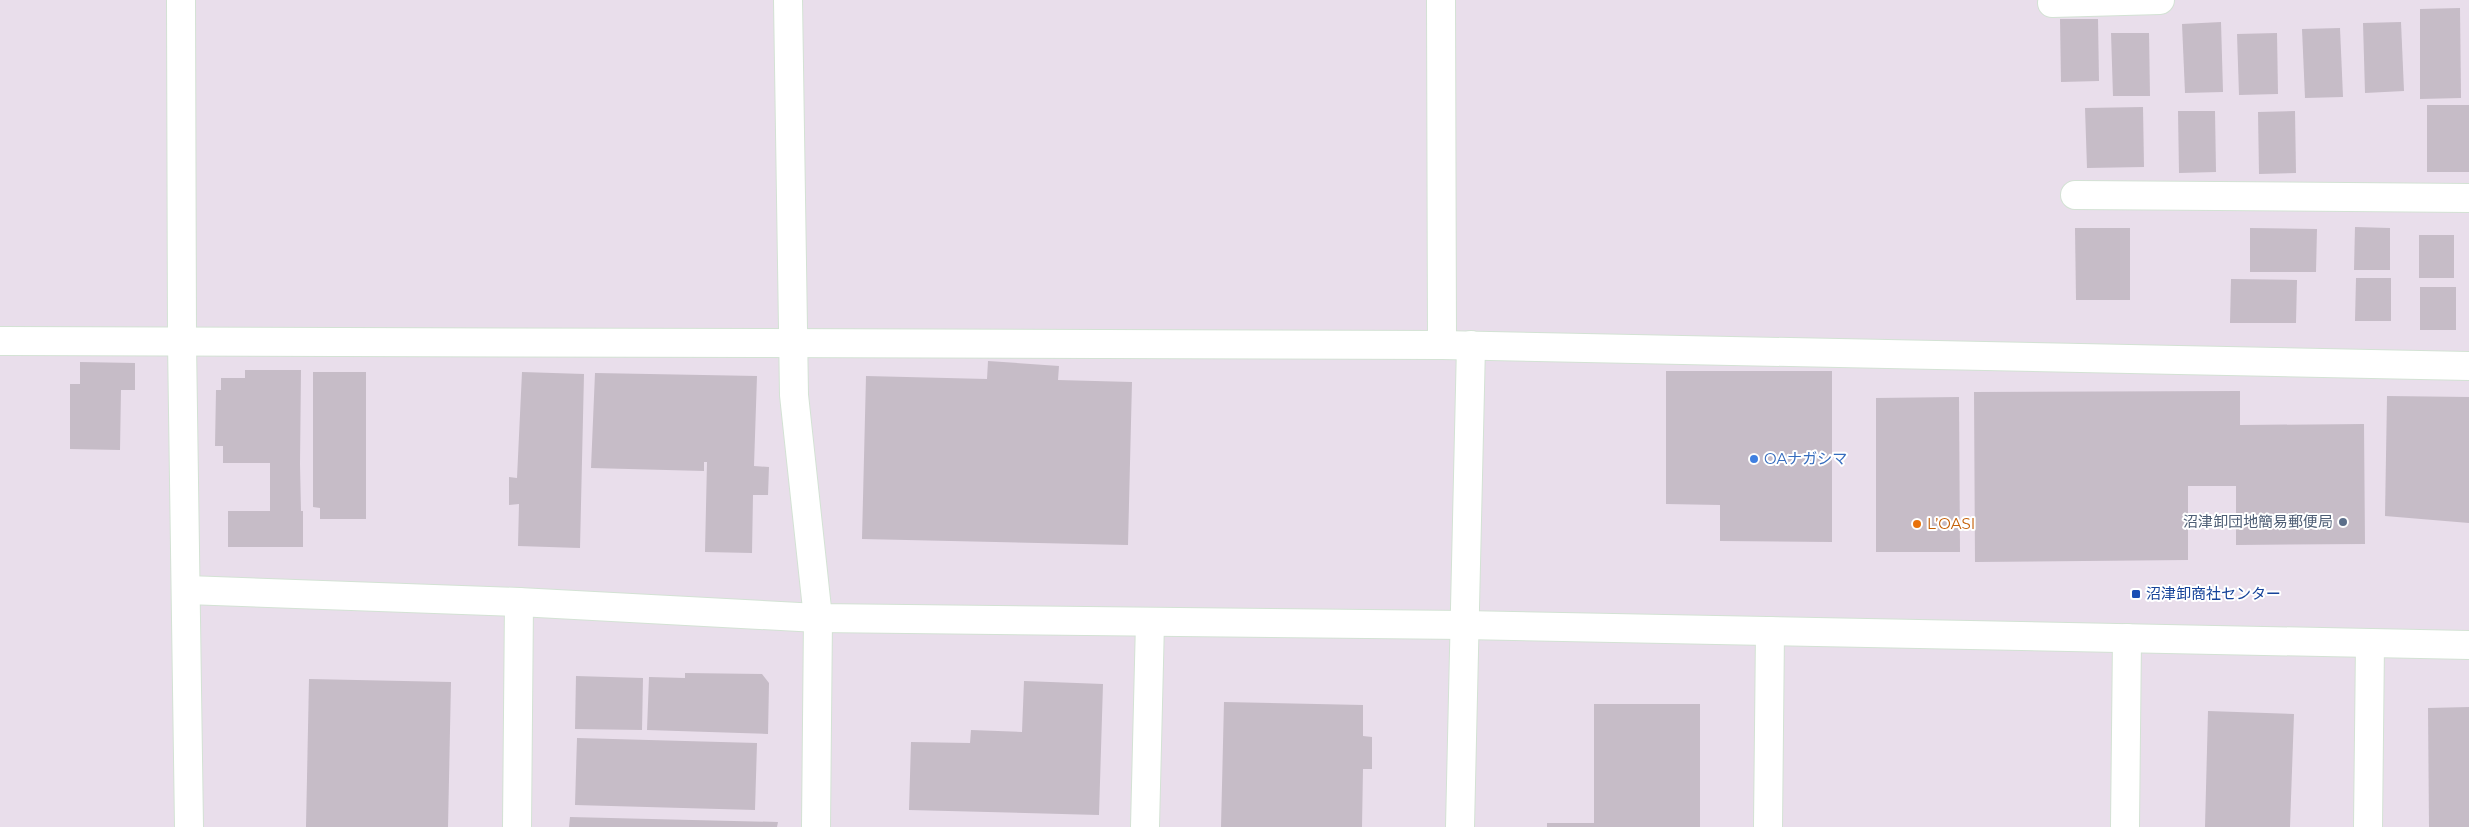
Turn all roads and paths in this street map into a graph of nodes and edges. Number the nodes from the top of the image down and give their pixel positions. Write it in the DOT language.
graph roads {
  1 [pos="181,0"];
  2 [pos="788,0"];
  3 [pos="1441,0"];
  4 [pos="2160,0"];
  5 [pos="2052,3"];
  6 [pos="2075,195"];
  7 [pos="2469,198"];
  8 [pos="0,340"];
  9 [pos="182,342"];
  10 [pos="793,344"];
  11 [pos="1442,345"];
  12 [pos="1471,345"];
  13 [pos="2469,366"];
  14 [pos="187,590"];
  15 [pos="519,602"];
  16 [pos="818,618"];
  17 [pos="1150,622"];
  18 [pos="1464,625"];
  19 [pos="1770,631"];
  20 [pos="2127,638"];
  21 [pos="2370,643"];
  22 [pos="2469,645"];
  23 [pos="189,827"];
  24 [pos="517,827"];
  25 [pos="816,827"];
  26 [pos="1146,827"];
  27 [pos="1460,827"];
  28 [pos="1768,827"];
  29 [pos="2125,827"];
  30 [pos="2368,827"];
  1 -- 9 [label="street"];
  2 -- 10 [label="street"];
  3 -- 11 [label="street"];
  4 -- 5 [label="street"];
  6 -- 7 [label="street"];
  8 -- 9 [label="street"];
  9 -- 10 [label="street"];
  9 -- 14 [label="street"];
  10 -- 11 [label="street"];
  10 -- 16 [label="street"];
  11 -- 12 [label="street"];
  12 -- 13 [label="street"];
  12 -- 18 [label="street"];
  14 -- 15 [label="street"];
  14 -- 23 [label="street"];
  15 -- 16 [label="street"];
  15 -- 24 [label="street"];
  16 -- 17 [label="street"];
  16 -- 25 [label="street"];
  17 -- 18 [label="street"];
  17 -- 26 [label="street"];
  18 -- 19 [label="street"];
  18 -- 27 [label="street"];
  19 -- 20 [label="street"];
  19 -- 28 [label="street"];
  20 -- 21 [label="street"];
  20 -- 29 [label="street"];
  21 -- 22 [label="street"];
  21 -- 30 [label="street"];
}
